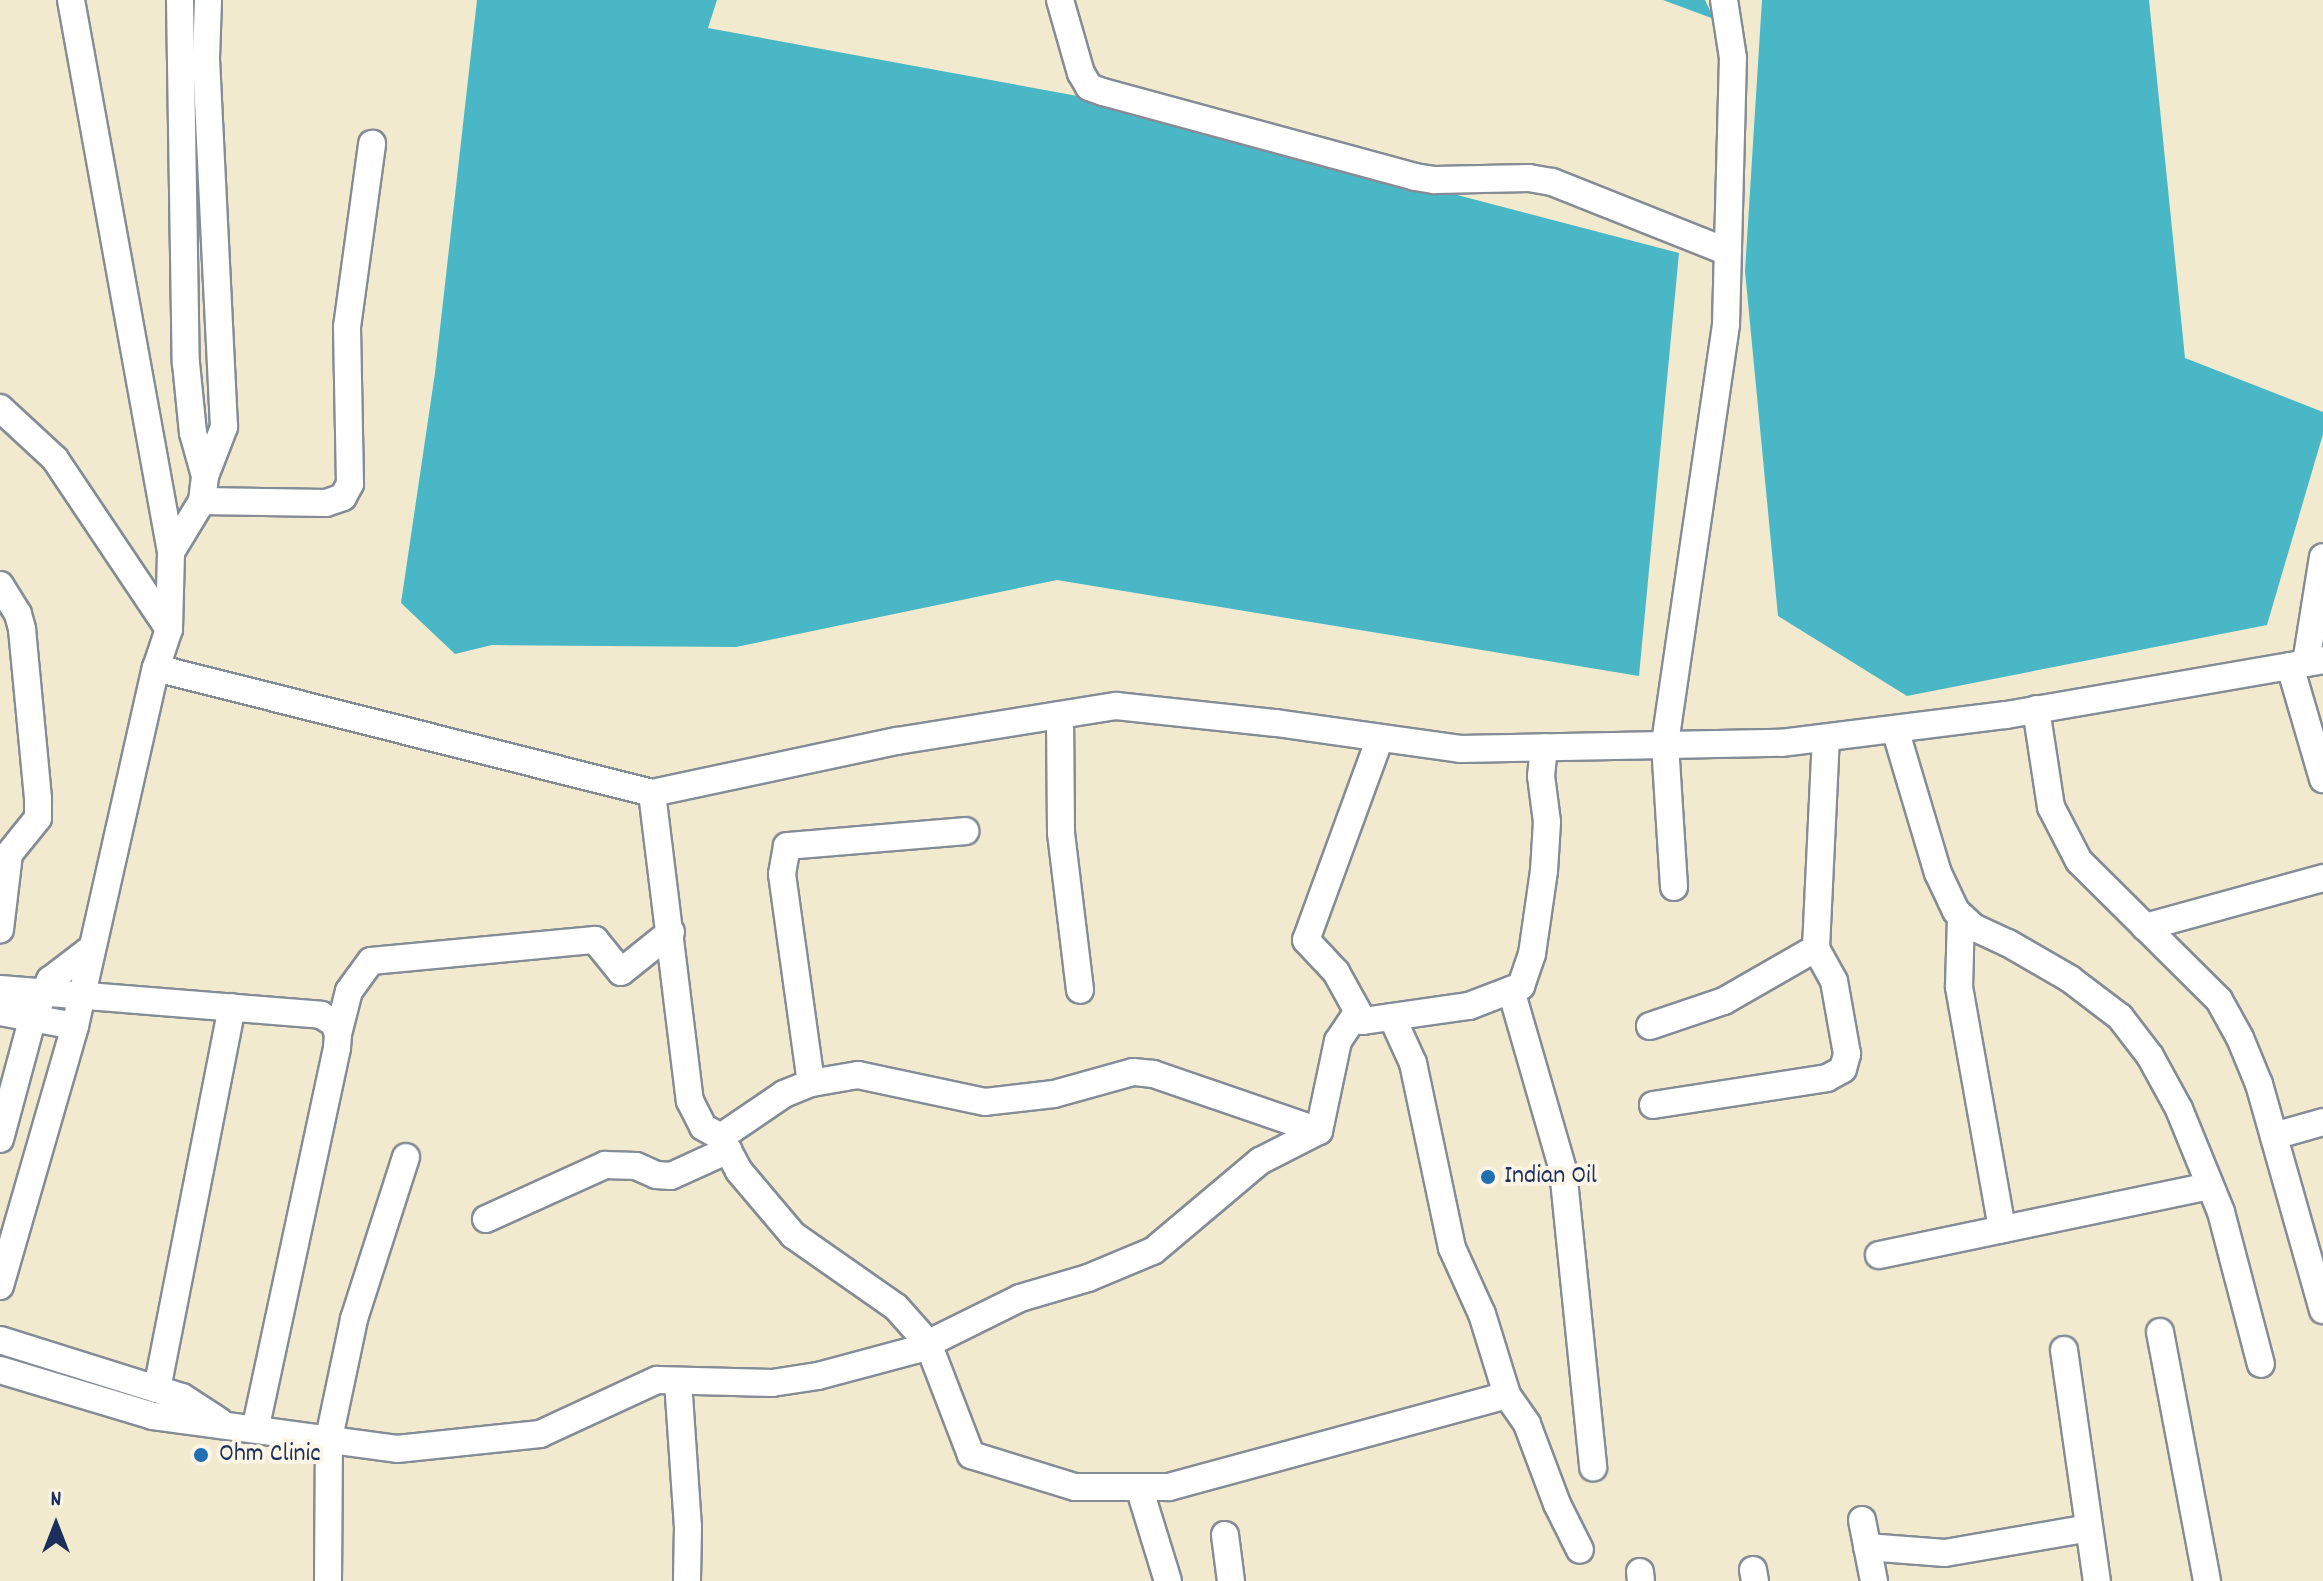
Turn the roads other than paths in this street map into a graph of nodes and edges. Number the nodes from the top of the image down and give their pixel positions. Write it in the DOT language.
graph roads {
  1 [pos="65,0"];
  2 [pos="71,0"];
  3 [pos="180,0"];
  4 [pos="208,0"];
  5 [pos="1060,0"];
  6 [pos="1724,0"];
  7 [pos="77,30"];
  8 [pos="372,144"];
  9 [pos="1728,252"];
  10 [pos="0,408"];
  11 [pos="204,488"];
  12 [pos="171,552"];
  13 [pos="2323,557"];
  14 [pos="0,585"];
  15 [pos="169,629"];
  16 [pos="2306,663"];
  17 [pos="156,668"];
  18 [pos="2036,709"];
  19 [pos="1060,715"];
  20 [pos="1895,729"];
  21 [pos="1380,738"];
  22 [pos="1826,738"];
  23 [pos="1665,743"];
  24 [pos="1544,747"];
  25 [pos="2323,779"];
  26 [pos="652,793"];
  27 [pos="965,831"];
  28 [pos="2323,878"];
  29 [pos="1674,887"];
  30 [pos="1961,916"];
  31 [pos="2145,927"];
  32 [pos="0,929"];
  33 [pos="671,932"];
  34 [pos="92,948"];
  35 [pos="1816,948"];
  36 [pos="0,989"];
  37 [pos="1080,990"];
  38 [pos="1511,990"];
  39 [pos="81,996"];
  40 [pos="38,1005"];
  41 [pos="232,1007"];
  42 [pos="0,1012"];
  43 [pos="1357,1013"];
  44 [pos="1392,1017"];
  45 [pos="75,1026"];
  46 [pos="1650,1026"];
  47 [pos="338,1034"];
  48 [pos="811,1083"];
  49 [pos="1653,1105"];
  50 [pos="2323,1122"];
  51 [pos="1319,1131"];
  52 [pos="2274,1136"];
  53 [pos="0,1139"];
  54 [pos="724,1144"];
  55 [pos="406,1157"];
  56 [pos="2210,1186"];
  57 [pos="486,1219"];
  58 [pos="2002,1229"];
  59 [pos="1879,1255"];
  60 [pos="0,1286"];
  61 [pos="2323,1310"];
  62 [pos="2160,1332"];
  63 [pos="0,1340"];
  64 [pos="928,1343"];
  65 [pos="2064,1350"];
  66 [pos="2261,1364"];
  67 [pos="0,1370"];
  68 [pos="678,1381"];
  69 [pos="157,1389"];
  70 [pos="1507,1395"];
  71 [pos="225,1425"];
  72 [pos="255,1429"];
  73 [pos="329,1438"];
  74 [pos="1593,1467"];
  75 [pos="1139,1487"];
  76 [pos="1862,1520"];
  77 [pos="2089,1528"];
  78 [pos="1225,1535"];
  79 [pos="1867,1547"];
  80 [pos="1580,1550"];
  81 [pos="328,1581"];
  82 [pos="687,1581"];
  83 [pos="1168,1581"];
  84 [pos="1231,1581"];
  85 [pos="1874,1581"];
  86 [pos="2097,1581"];
  87 [pos="2207,1581"];
  1 -- 7 [label="street"];
  2 -- 7 [label="street"];
  3 -- 11 [label="street"];
  4 -- 11 [label="street"];
  5 -- 9 [label="street"];
  6 -- 9 [label="street"];
  7 -- 12 [label="street"];
  8 -- 11 [label="street"];
  9 -- 23 [label="street"];
  10 -- 15 [label="street"];
  11 -- 12 [label="street"];
  12 -- 15 [label="street"];
  13 -- 16 [label="street"];
  14 -- 32 [label="street"];
  15 -- 17 [label="street"];
  16 -- 18 [label="street"];
  16 -- 25 [label="street"];
  17 -- 26 [label="street"];
  17 -- 34 [label="street"];
  18 -- 20 [label="street"];
  18 -- 31 [label="street"];
  19 -- 21 [label="street"];
  19 -- 26 [label="street"];
  19 -- 37 [label="street"];
  20 -- 22 [label="street"];
  20 -- 30 [label="street"];
  21 -- 24 [label="street"];
  21 -- 43 [label="street"];
  22 -- 23 [label="street"];
  22 -- 35 [label="street"];
  23 -- 24 [label="street"];
  23 -- 29 [label="street"];
  24 -- 38 [label="street"];
  26 -- 33 [label="street"];
  27 -- 48 [label="street"];
  28 -- 31 [label="street"];
  30 -- 56 [label="street"];
  30 -- 58 [label="street"];
  31 -- 52 [label="street"];
  33 -- 47 [label="street"];
  33 -- 54 [label="street"];
  34 -- 39 [label="street"];
  34 -- 40 [label="street"];
  35 -- 46 [label="street"];
  35 -- 49 [label="street"];
  36 -- 40 [label="street"];
  38 -- 44 [label="street"];
  38 -- 74 [label="street"];
  39 -- 40 [label="street"];
  39 -- 41 [label="street"];
  39 -- 45 [label="street"];
  40 -- 42 [label="street"];
  40 -- 45 [label="street"];
  40 -- 53 [label="street"];
  41 -- 47 [label="street"];
  41 -- 69 [label="street"];
  43 -- 44 [label="street"];
  43 -- 51 [label="street"];
  44 -- 70 [label="street"];
  45 -- 60 [label="street"];
  47 -- 72 [label="street"];
  48 -- 51 [label="street"];
  48 -- 54 [label="street"];
  50 -- 52 [label="street"];
  51 -- 64 [label="street"];
  52 -- 61 [label="street"];
  54 -- 57 [label="street"];
  54 -- 64 [label="street"];
  55 -- 73 [label="street"];
  56 -- 58 [label="street"];
  56 -- 66 [label="street"];
  58 -- 59 [label="street"];
  62 -- 87 [label="street"];
  63 -- 69 [label="street"];
  64 -- 68 [label="street"];
  64 -- 75 [label="street"];
  65 -- 77 [label="street"];
  67 -- 71 [label="street"];
  68 -- 73 [label="street"];
  68 -- 82 [label="street"];
  69 -- 71 [label="street"];
  70 -- 75 [label="street"];
  70 -- 80 [label="street"];
  71 -- 72 [label="street"];
  72 -- 73 [label="street"];
  73 -- 81 [label="street"];
  75 -- 83 [label="street"];
  76 -- 79 [label="street"];
  77 -- 79 [label="street"];
  77 -- 86 [label="street"];
  78 -- 84 [label="street"];
  79 -- 85 [label="street"];
}
